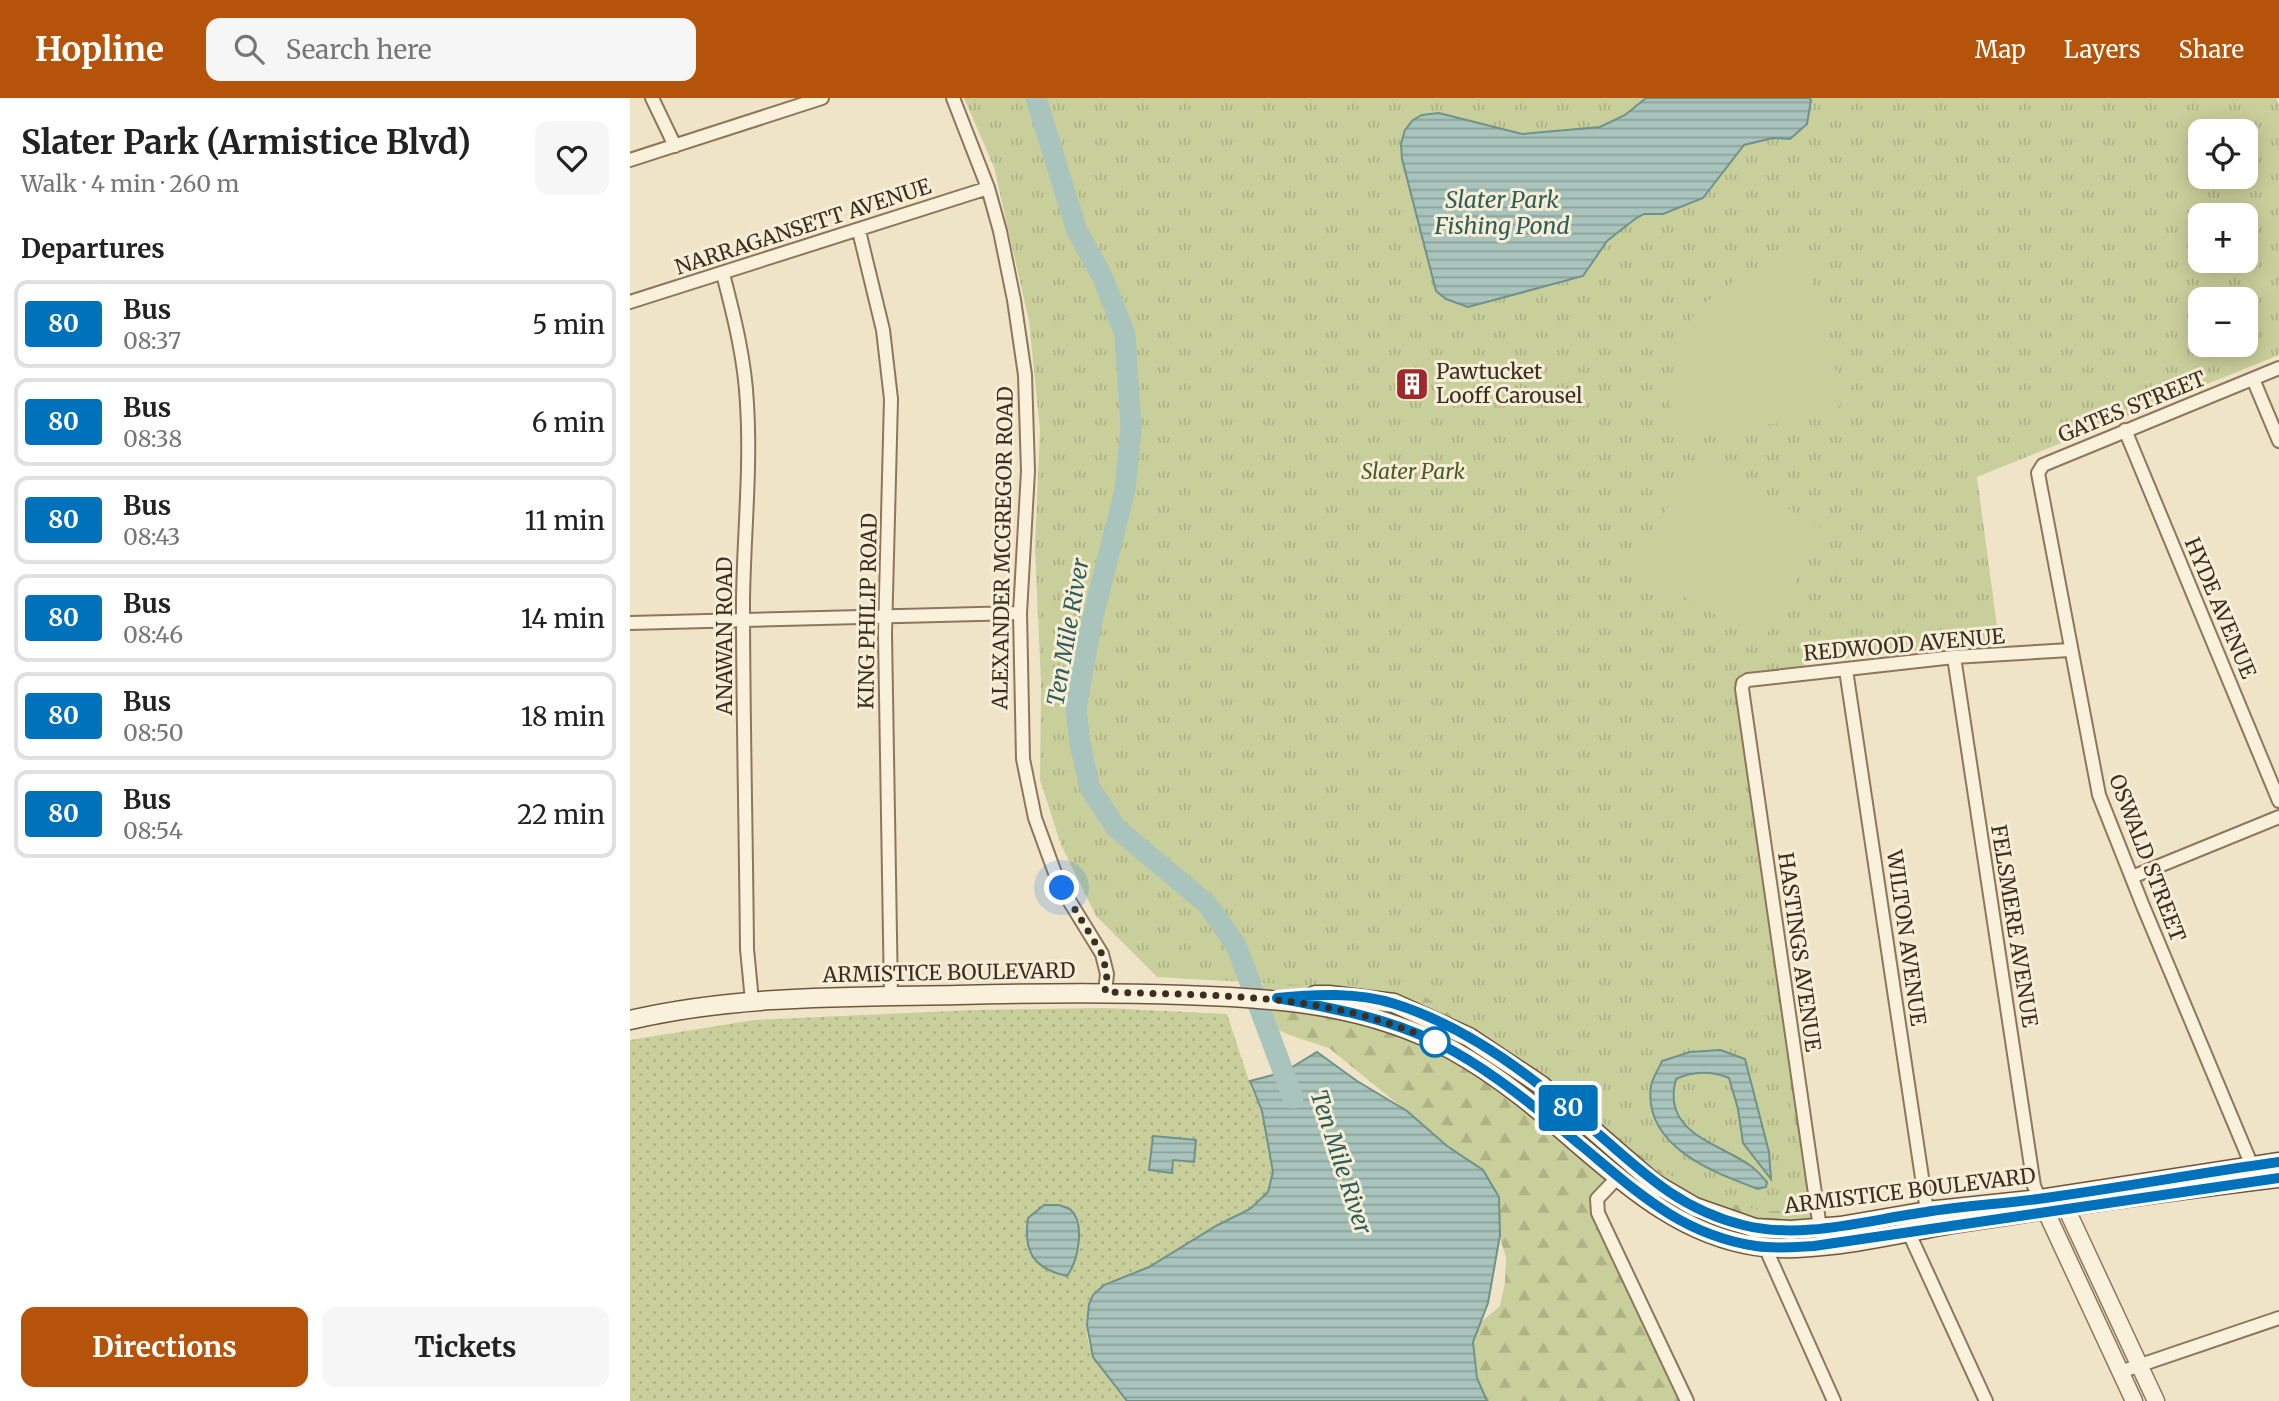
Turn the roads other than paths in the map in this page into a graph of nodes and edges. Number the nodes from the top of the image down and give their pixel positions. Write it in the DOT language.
graph roads {
  1 [pos="652,98"];
  2 [pos="822,98"];
  3 [pos="953,98"];
  4 [pos="804,101"];
  5 [pos="675,146"];
  6 [pos="630,160"];
  7 [pos="988,188"];
  8 [pos="859,231"];
  9 [pos="723,274"];
  10 [pos="630,302"];
  11 [pos="2279,368"];
  12 [pos="2253,379"];
  13 [pos="2125,430"];
  14 [pos="2279,441"];
  15 [pos="2039,468"];
  16 [pos="1020,614"];
  17 [pos="885,616"];
  18 [pos="743,620"];
  19 [pos="630,623"];
  20 [pos="2070,650"];
  21 [pos="1954,657"];
  22 [pos="1846,670"];
  23 [pos="1743,683"];
  24 [pos="2279,801"];
  25 [pos="2279,817"];
  26 [pos="2132,877"];
  27 [pos="1105,992"];
  28 [pos="891,996"];
  29 [pos="1277,998"];
  30 [pos="750,1001"];
  31 [pos="630,1020"];
  32 [pos="2279,1162"];
  33 [pos="2252,1166"];
  34 [pos="1617,1178"];
  35 [pos="2279,1178"];
  36 [pos="2063,1202"];
  37 [pos="2043,1205"];
  38 [pos="1927,1211"];
  39 [pos="1820,1228"];
  40 [pos="1908,1231"];
  41 [pos="1765,1247"];
  42 [pos="2279,1318"];
  43 [pos="2140,1366"];
  44 [pos="2120,1372"];
  45 [pos="1687,1401"];
  46 [pos="1834,1401"];
  47 [pos="1986,1401"];
  48 [pos="2134,1401"];
  49 [pos="2156,1401"];
  1 -- 5 [label="street"];
  2 -- 4 [label="street"];
  3 -- 7 [label="street, ALEXANDER MCGREGOR ROAD"];
  4 -- 5 [label="street"];
  5 -- 6 [label="street"];
  7 -- 8 [label="street, NARRAGANSETT AVENUE"];
  7 -- 16 [label="street, ALEXANDER MCGREGOR ROAD"];
  8 -- 9 [label="street, NARRAGANSETT AVENUE"];
  8 -- 17 [label="street, KING PHILIP ROAD"];
  9 -- 10 [label="street, NARRAGANSETT AVENUE"];
  9 -- 18 [label="street, ANAWAN ROAD"];
  11 -- 12 [label="street, GATES STREET"];
  12 -- 13 [label="street, GATES STREET"];
  12 -- 14 [label="street"];
  13 -- 15 [label="street, GATES STREET"];
  13 -- 24 [label="street, HYDE AVENUE"];
  15 -- 20 [label="street, OSWALD STREET"];
  16 -- 17 [label="street"];
  16 -- 27 [label="street, ALEXANDER MCGREGOR ROAD"];
  17 -- 18 [label="street"];
  17 -- 28 [label="street, KING PHILIP ROAD"];
  18 -- 19 [label="street"];
  18 -- 30 [label="street, ANAWAN ROAD"];
  20 -- 21 [label="street, REDWOOD AVENUE"];
  20 -- 26 [label="street, OSWALD STREET"];
  21 -- 22 [label="street, REDWOOD AVENUE"];
  21 -- 37 [label="street, FELSMERE AVENUE"];
  22 -- 23 [label="street, REDWOOD AVENUE"];
  22 -- 38 [label="street, WILTON AVENUE"];
  23 -- 39 [label="street, HASTINGS AVENUE"];
  25 -- 26 [label="street"];
  26 -- 33 [label="street, OSWALD STREET"];
  27 -- 28 [label="main road, ARMISTICE BOULEVARD"];
  27 -- 29 [label="main road, ARMISTICE BOULEVARD"];
  28 -- 30 [label="main road, ARMISTICE BOULEVARD"];
  29 -- 34 [label="main road, ARMISTICE BOULEVARD"];
  29 -- 39 [label="main road, ARMISTICE BOULEVARD"];
  30 -- 31 [label="main road, ARMISTICE BOULEVARD"];
  32 -- 33 [label="main road, ARMISTICE BOULEVARD"];
  33 -- 36 [label="main road, ARMISTICE BOULEVARD"];
  34 -- 41 [label="main road, ARMISTICE BOULEVARD"];
  34 -- 45 [label="street"];
  35 -- 36 [label="main road, ARMISTICE BOULEVARD"];
  36 -- 37 [label="main road, ARMISTICE BOULEVARD"];
  36 -- 43 [label="street"];
  37 -- 38 [label="main road, ARMISTICE BOULEVARD"];
  37 -- 40 [label="main road, ARMISTICE BOULEVARD"];
  37 -- 44 [label="street"];
  38 -- 39 [label="main road, ARMISTICE BOULEVARD"];
  40 -- 41 [label="main road, ARMISTICE BOULEVARD"];
  40 -- 47 [label="street"];
  41 -- 46 [label="street"];
  42 -- 43 [label="street"];
  43 -- 44 [label="street"];
  43 -- 49 [label="street"];
  44 -- 48 [label="street"];
}
